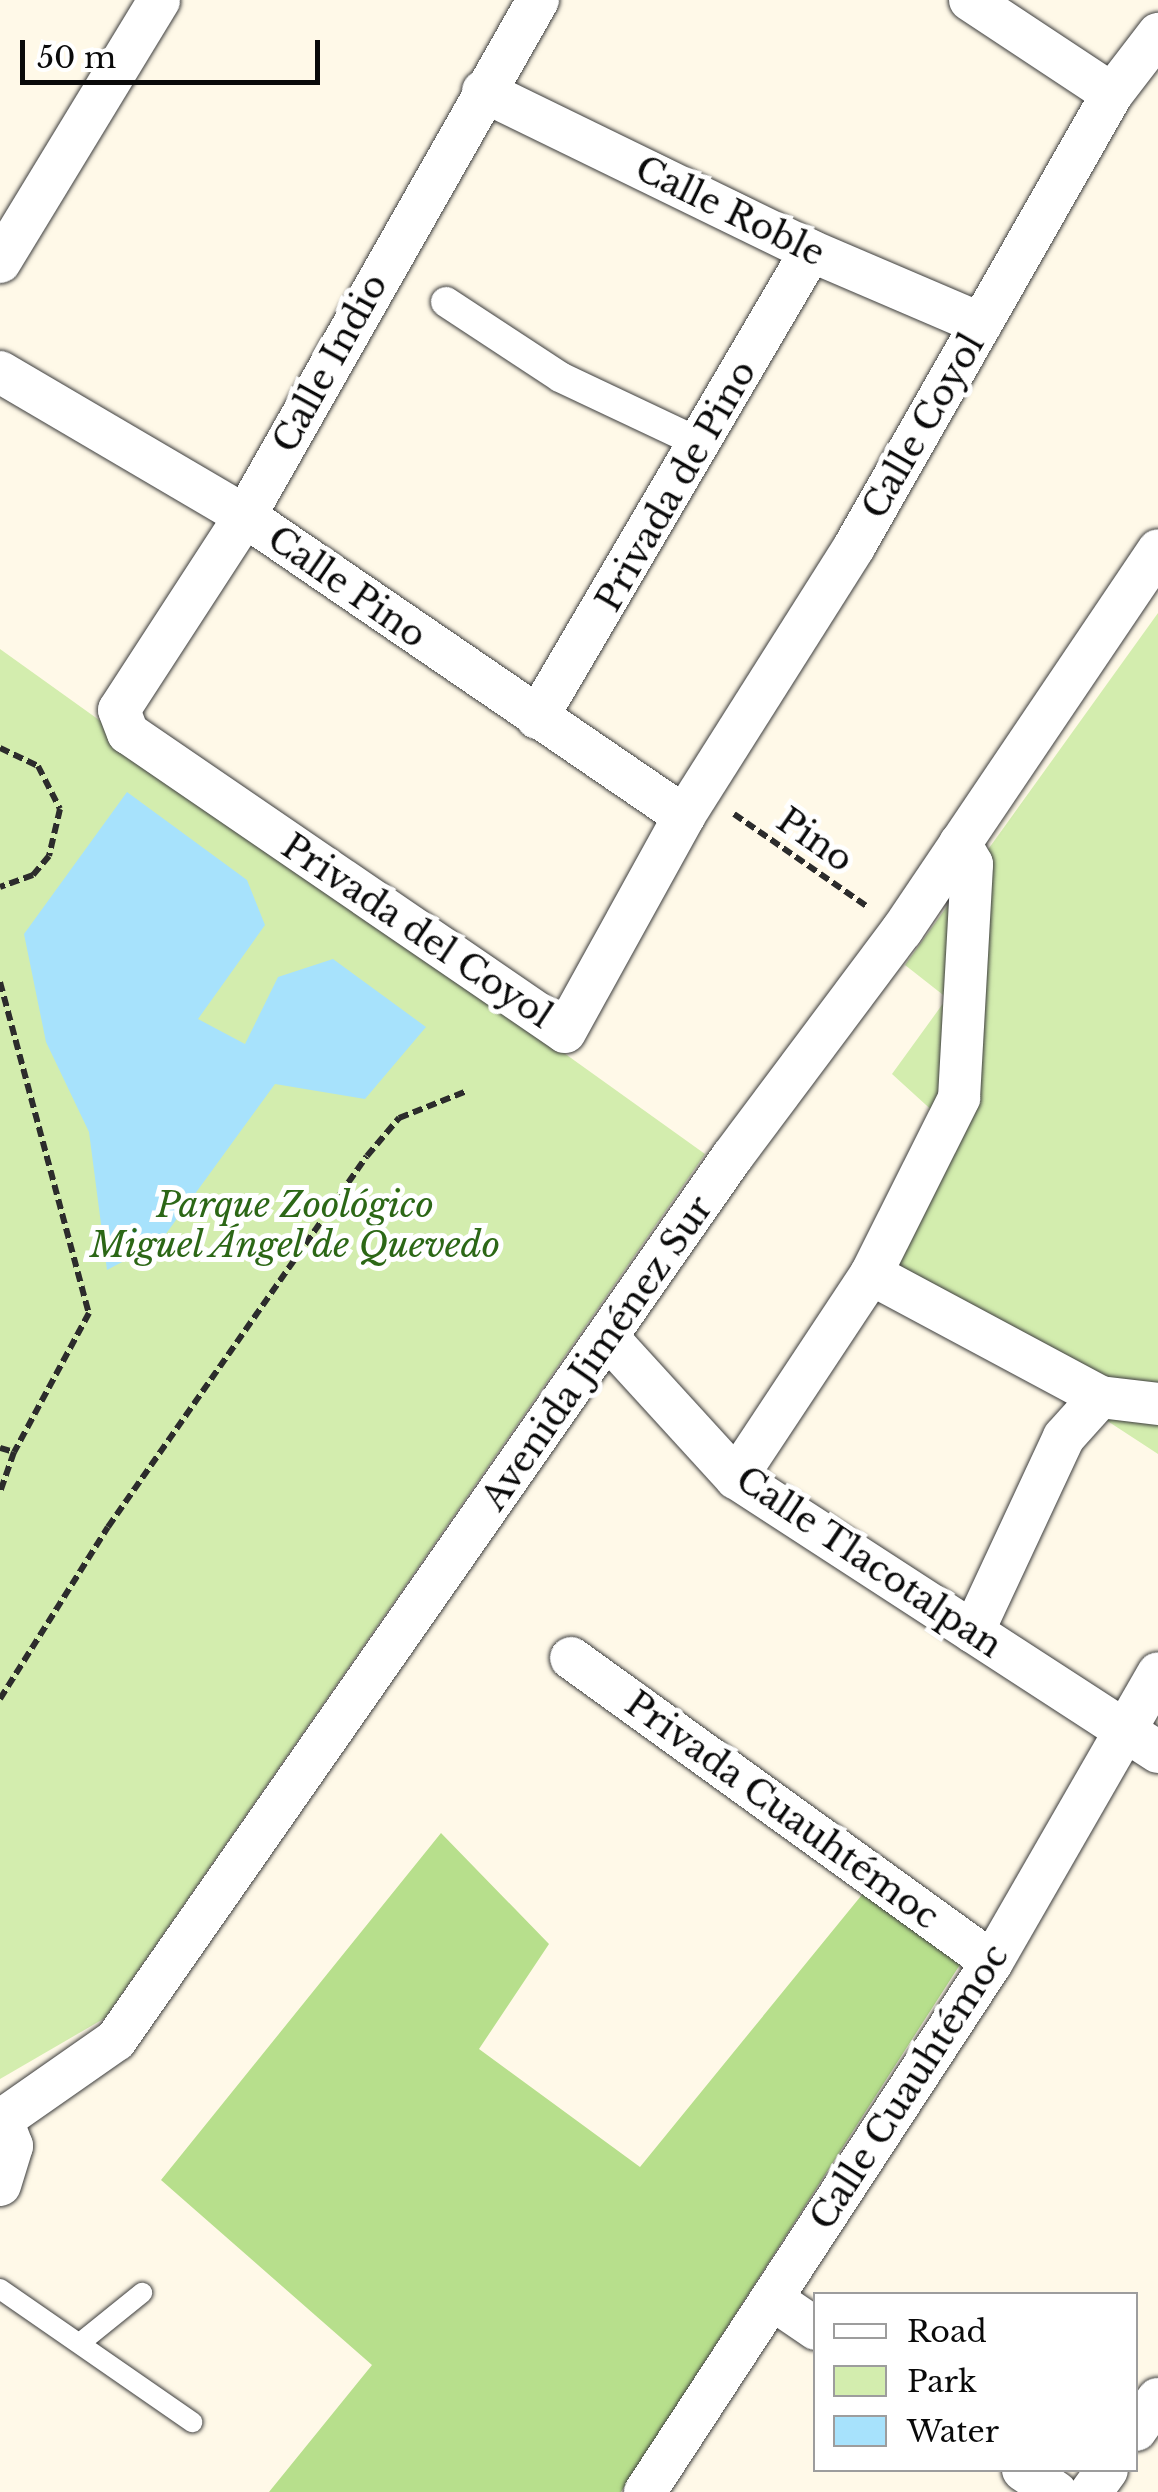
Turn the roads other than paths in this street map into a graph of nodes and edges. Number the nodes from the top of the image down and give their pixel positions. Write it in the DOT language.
graph roads {
  1 [pos="158,0"];
  2 [pos="538,0"];
  3 [pos="970,0"];
  4 [pos="1158,34"];
  5 [pos="482,90"];
  6 [pos="1112,94"];
  7 [pos="811,251"];
  8 [pos="0,262"];
  9 [pos="446,302"];
  10 [pos="981,324"];
  11 [pos="0,372"];
  12 [pos="702,444"];
  13 [pos="245,516"];
  14 [pos="1158,550"];
  15 [pos="537,718"];
  16 [pos="119,722"];
  17 [pos="692,804"];
  18 [pos="960,842"];
  19 [pos="871,1274"];
  20 [pos="608,1338"];
  21 [pos="1100,1397"];
  22 [pos="1158,1404"];
  23 [pos="736,1478"];
  24 [pos="973,1632"];
  25 [pos="570,1658"];
  26 [pos="1158,1673"];
  27 [pos="1122,1730"];
  28 [pos="1158,1752"];
  29 [pos="992,1962"];
  30 [pos="1,2120"];
  31 [pos="0,2185"];
  32 [pos="0,2288"];
  33 [pos="142,2293"];
  34 [pos="772,2299"];
  35 [pos="813,2327"];
  36 [pos="80,2344"];
  37 [pos="1158,2399"];
  38 [pos="192,2422"];
  39 [pos="1138,2427"];
  40 [pos="1025,2472"];
  41 [pos="1105,2472"];
  42 [pos="645,2492"];
  43 [pos="1056,2492"];
  44 [pos="1090,2492"];
  1 -- 8 [label="street"];
  2 -- 5 [label="street, Calle Indio"];
  3 -- 6 [label="street"];
  4 -- 6 [label="street, Calle Coyol"];
  5 -- 7 [label="street, Calle Roble"];
  5 -- 13 [label="street, Calle Indio"];
  6 -- 10 [label="street, Calle Coyol"];
  7 -- 10 [label="street, Calle Roble"];
  7 -- 12 [label="street, Privada de Pino"];
  9 -- 12 [label="street"];
  10 -- 17 [label="street, Calle Coyol"];
  11 -- 13 [label="street, Calle Pino"];
  12 -- 15 [label="street, Privada de Pino"];
  13 -- 15 [label="street, Calle Pino"];
  13 -- 16 [label="street, Calle Indio"];
  14 -- 18 [label="street, Avenida Jiménez Sur"];
  15 -- 17 [label="street, Calle Pino"];
  16 -- 17 [label="street, Privada del Coyol"];
  18 -- 19 [label="street"];
  18 -- 20 [label="street, Avenida Jiménez Sur"];
  19 -- 21 [label="street"];
  19 -- 23 [label="street"];
  20 -- 23 [label="street, Calle Tlacotalpan"];
  20 -- 30 [label="street, Avenida Jiménez Sur"];
  21 -- 22 [label="street"];
  21 -- 24 [label="street"];
  23 -- 24 [label="street, Calle Tlacotalpan"];
  24 -- 27 [label="street, Calle Tlacotalpan"];
  25 -- 29 [label="street, Privada Cuauhtémoc"];
  26 -- 27 [label="street, Calle Cuauhtémoc"];
  27 -- 28 [label="street, Calle Tlacotalpan"];
  27 -- 29 [label="street, Calle Cuauhtémoc"];
  29 -- 34 [label="street, Calle Cuauhtémoc"];
  30 -- 31 [label="street"];
  32 -- 36 [label="lane"];
  33 -- 36 [label="lane"];
  34 -- 35 [label="street"];
  34 -- 42 [label="street, Calle Cuauhtémoc"];
  36 -- 38 [label="lane"];
  37 -- 39 [label="street"];
  40 -- 43 [label="street"];
  41 -- 44 [label="street"];
}
